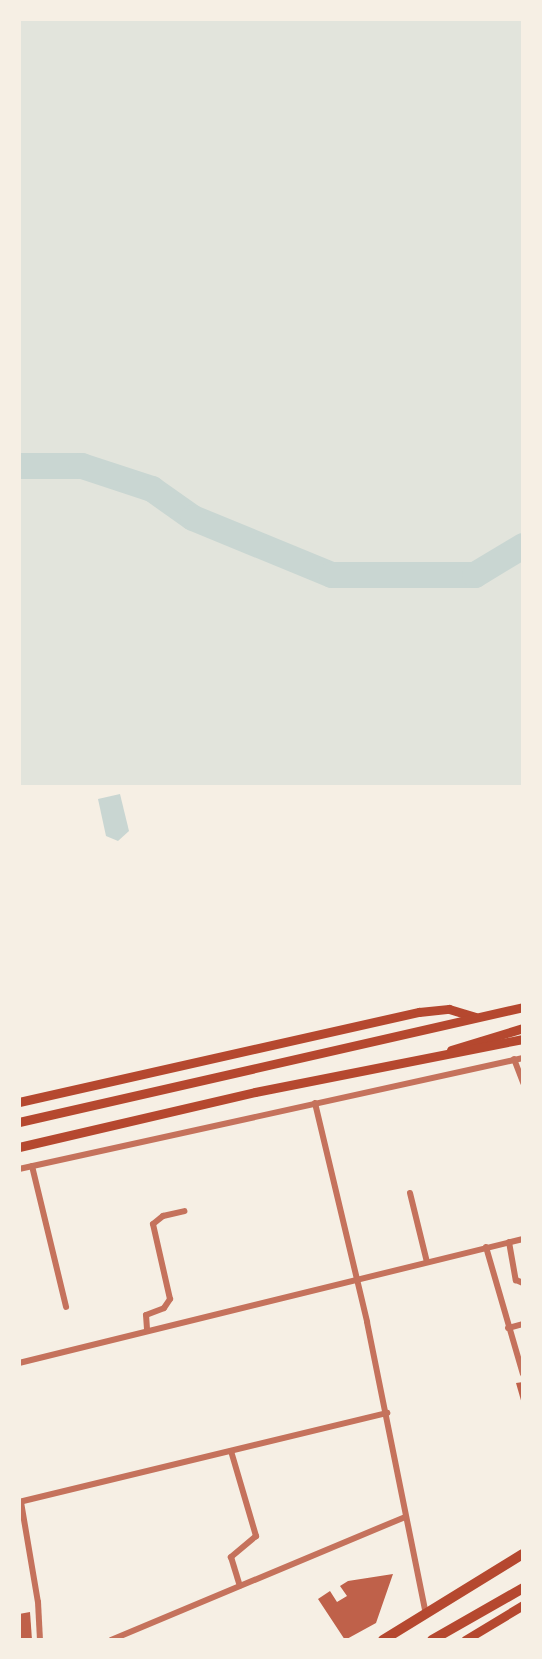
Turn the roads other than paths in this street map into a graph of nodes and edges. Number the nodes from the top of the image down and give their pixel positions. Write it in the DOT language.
graph roads {
  1 [pos="521,1008"];
  2 [pos="477,1018"];
  3 [pos="523,1028"];
  4 [pos="523,1039"];
  5 [pos="523,1058"];
  6 [pos="514,1059"];
  7 [pos="412,1061"];
  8 [pos="523,1083"];
  9 [pos="19,1102"];
  10 [pos="314,1103"];
  11 [pos="19,1122"];
  12 [pos="19,1147"];
  13 [pos="32,1166"];
  14 [pos="19,1170"];
  15 [pos="410,1193"];
  16 [pos="184,1211"];
  17 [pos="523,1239"];
  18 [pos="509,1242"];
  19 [pos="486,1247"];
  20 [pos="427,1262"];
  21 [pos="354,1278"];
  22 [pos="523,1283"];
  23 [pos="66,1307"];
  24 [pos="523,1324"];
  25 [pos="508,1328"];
  26 [pos="148,1329"];
  27 [pos="19,1363"];
  28 [pos="523,1374"];
  29 [pos="387,1413"];
  30 [pos="231,1451"];
  31 [pos="20,1502"];
  32 [pos="405,1517"];
  33 [pos="523,1555"];
  34 [pos="240,1586"];
  35 [pos="523,1588"];
  36 [pos="523,1605"];
  37 [pos="426,1614"];
  38 [pos="40,1640"];
  39 [pos="111,1640"];
  40 [pos="383,1640"];
  41 [pos="432,1640"];
  42 [pos="465,1640"];
  1 -- 2 [label="main road"];
  2 -- 9 [label="main road"];
  2 -- 11 [label="main road"];
  3 -- 7 [label="main road"];
  4 -- 7 [label="main road"];
  5 -- 6 [label="street"];
  6 -- 8 [label="street"];
  6 -- 10 [label="street"];
  7 -- 12 [label="main road"];
  10 -- 13 [label="street"];
  10 -- 21 [label="street"];
  13 -- 14 [label="street"];
  13 -- 23 [label="street"];
  15 -- 20 [label="street"];
  16 -- 26 [label="street"];
  17 -- 18 [label="street"];
  18 -- 19 [label="street"];
  18 -- 22 [label="street"];
  19 -- 20 [label="street"];
  19 -- 25 [label="street"];
  20 -- 21 [label="street"];
  21 -- 26 [label="street"];
  21 -- 29 [label="street"];
  24 -- 25 [label="street"];
  25 -- 28 [label="street"];
  26 -- 27 [label="street"];
  29 -- 30 [label="street"];
  29 -- 32 [label="street"];
  30 -- 31 [label="street"];
  30 -- 34 [label="street"];
  31 -- 38 [label="street"];
  32 -- 34 [label="street"];
  32 -- 37 [label="street"];
  33 -- 37 [label="highway"];
  34 -- 39 [label="street"];
  35 -- 41 [label="highway"];
  36 -- 42 [label="main road"];
  37 -- 40 [label="highway"];
}
